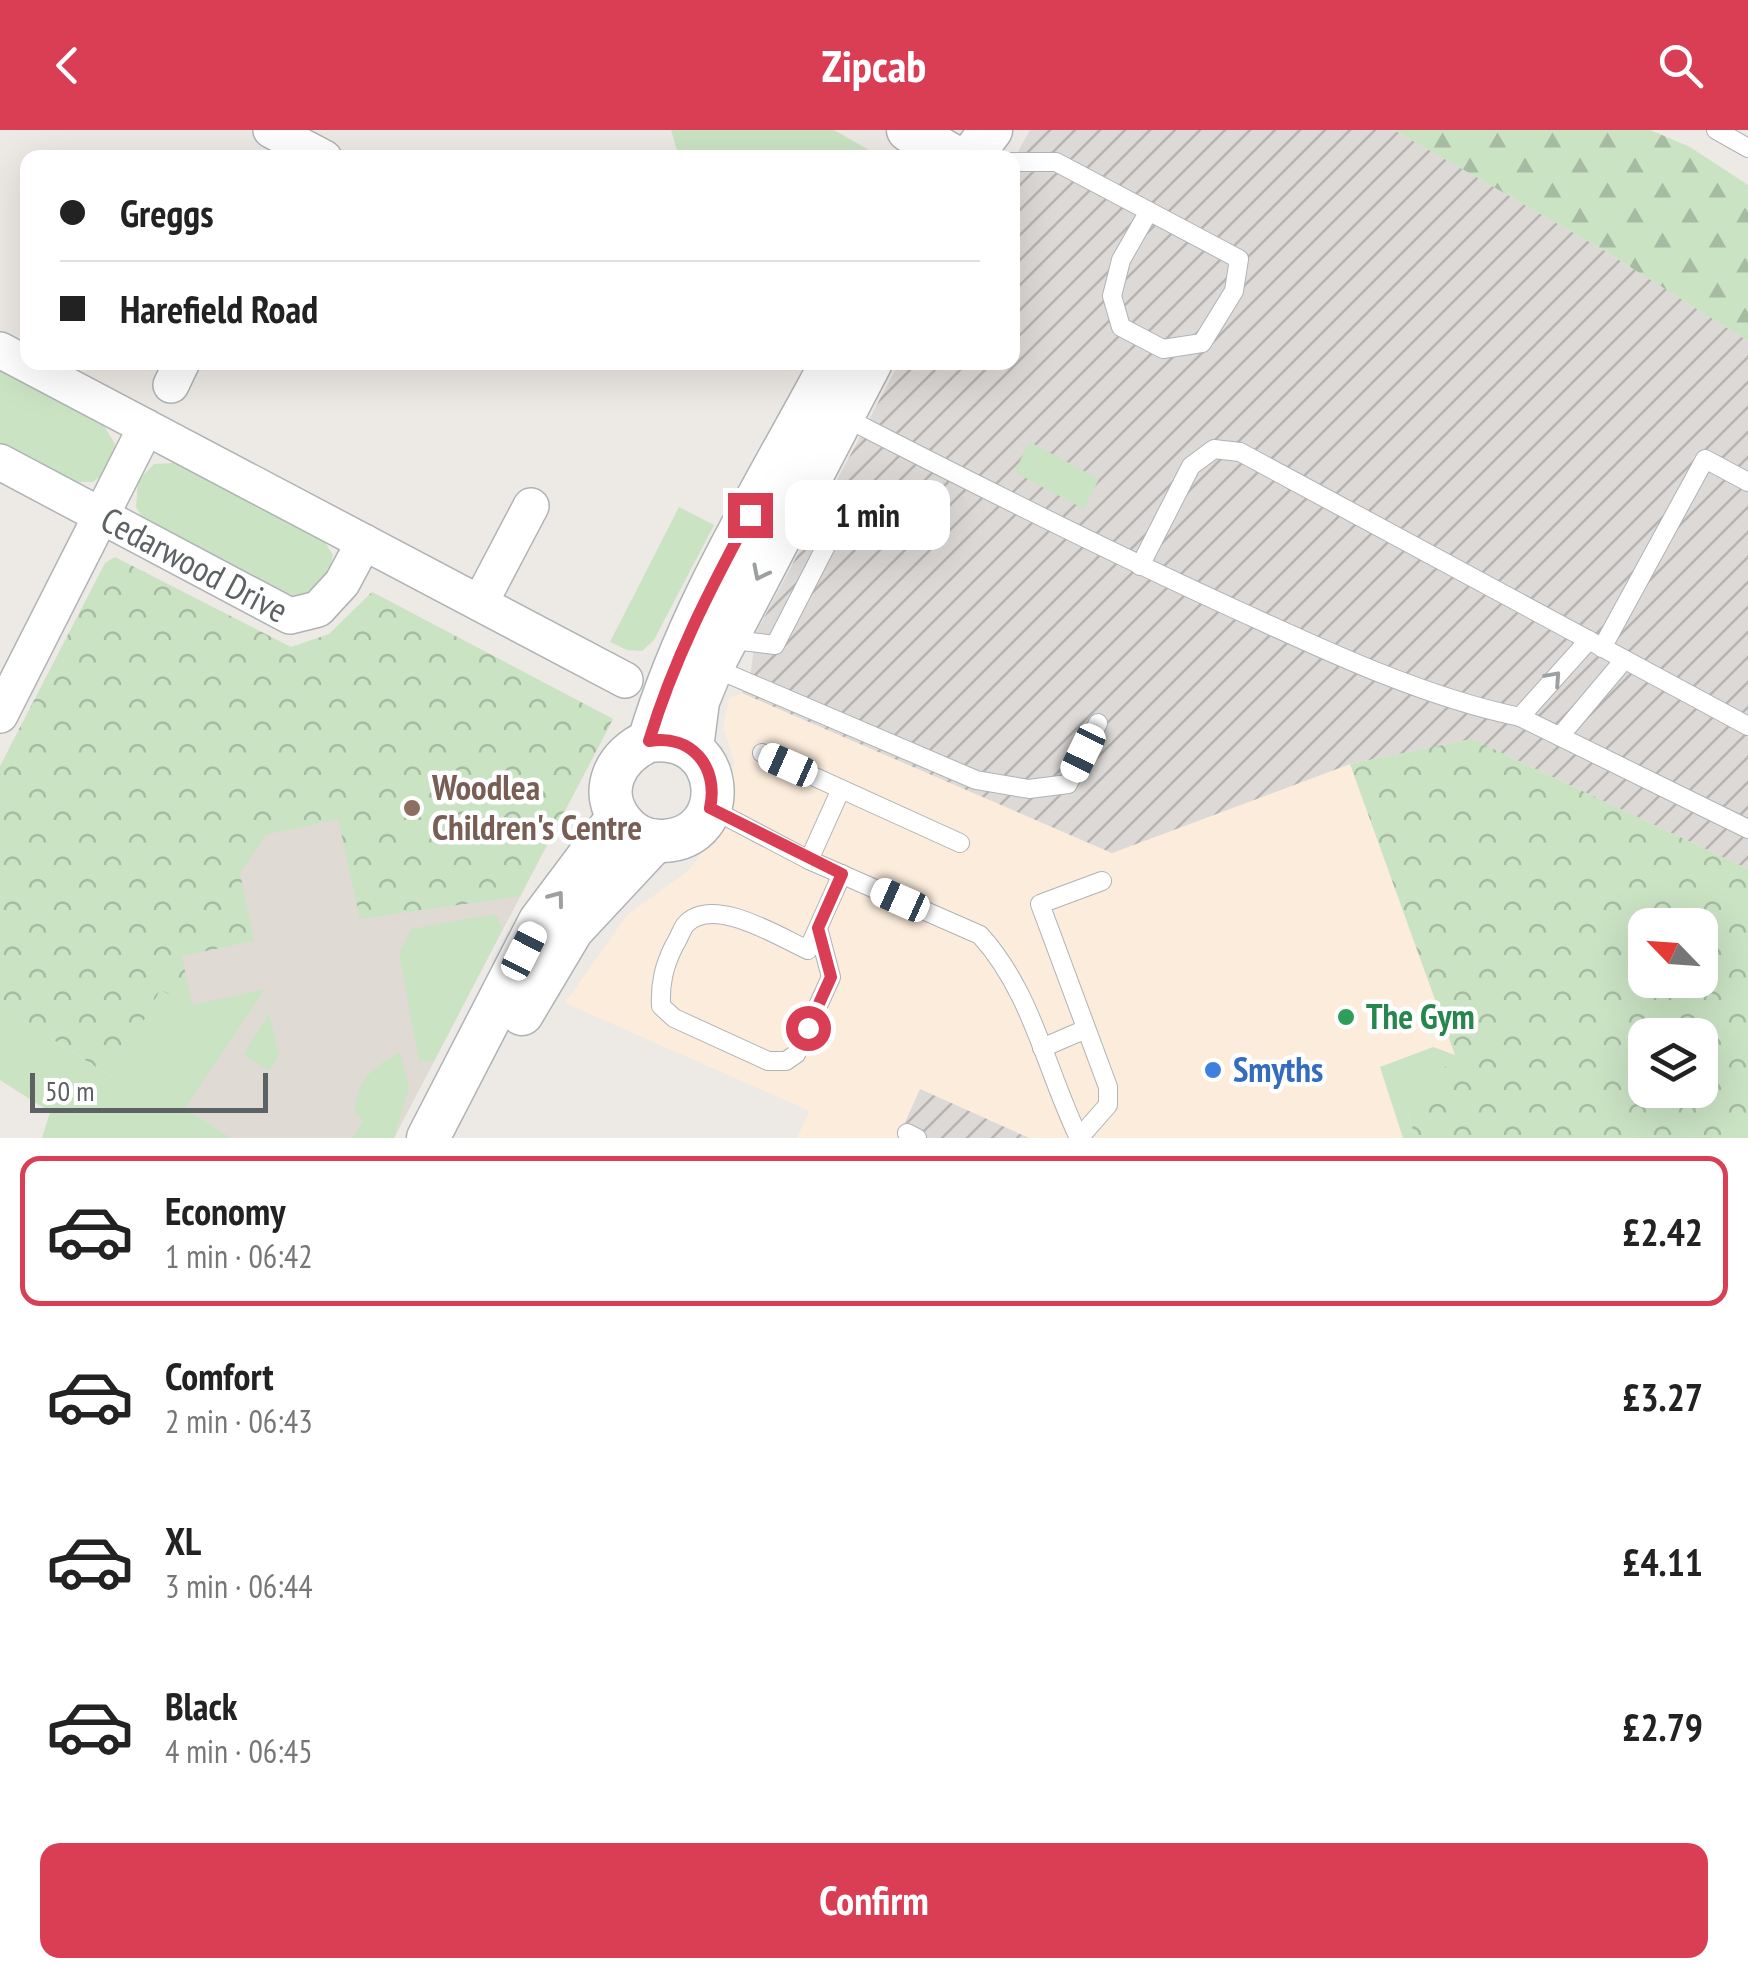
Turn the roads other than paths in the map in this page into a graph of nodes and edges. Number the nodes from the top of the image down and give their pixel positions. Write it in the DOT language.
graph roads {
  1 [pos="908,130"];
  2 [pos="1716,130"];
  3 [pos="1748,148"];
  4 [pos="942,150"];
  5 [pos="1020,162"];
  6 [pos="1150,211"];
  7 [pos="38,370"];
  8 [pos="831,370"];
  9 [pos="863,370"];
  10 [pos="826,408"];
  11 [pos="146,427"];
  12 [pos="0,462"];
  13 [pos="1748,482"];
  14 [pos="531,506"];
  15 [pos="102,516"];
  16 [pos="364,542"];
  17 [pos="1140,566"];
  18 [pos="480,603"];
  19 [pos="1595,644"];
  20 [pos="719,653"];
  21 [pos="1624,660"];
  22 [pos="624,680"];
  23 [pos="0,714"];
  24 [pos="1520,717"];
  25 [pos="1098,723"];
  26 [pos="1748,726"];
  27 [pos="1560,736"];
  28 [pos="649,741"];
  29 [pos="692,748"];
  30 [pos="762,754"];
  31 [pos="841,789"];
  32 [pos="710,808"];
  33 [pos="618,817"];
  34 [pos="1748,830"];
  35 [pos="655,841"];
  36 [pos="960,842"];
  37 [pos="809,860"];
  38 [pos="842,874"];
  39 [pos="1102,881"];
  40 [pos="818,928"];
  41 [pos="1086,1028"];
  42 [pos="1042,1048"];
  43 [pos="428,1138"];
  44 [pos="458,1138"];
  45 [pos="1079,1138"];
  1 -- 4 [label="street"];
  2 -- 3 [label="lane"];
  5 -- 6 [label="lane"];
  6 -- 6 [label="lane"];
  7 -- 11 [label="street"];
  8 -- 10 [label="street"];
  9 -- 10 [label="street"];
  10 -- 17 [label="lane"];
  10 -- 20 [label="street, one-way"];
  10 -- 28 [label="street"];
  11 -- 15 [label="street"];
  11 -- 16 [label="street"];
  12 -- 15 [label="street, Cedarwood Drive"];
  13 -- 19 [label="lane"];
  14 -- 18 [label="street"];
  15 -- 16 [label="street, Cedarwood Drive"];
  15 -- 23 [label="street"];
  16 -- 18 [label="street"];
  17 -- 19 [label="lane"];
  17 -- 24 [label="lane"];
  18 -- 22 [label="street"];
  19 -- 21 [label="lane"];
  24 -- 19 [label="lane, one-way"];
  20 -- 25 [label="lane"];
  20 -- 29 [label="street"];
  21 -- 26 [label="lane"];
  21 -- 27 [label="lane"];
  24 -- 27 [label="lane"];
  27 -- 34 [label="lane"];
  28 -- 29 [label="street"];
  28 -- 33 [label="street"];
  29 -- 32 [label="street"];
  30 -- 31 [label="lane"];
  31 -- 36 [label="lane"];
  31 -- 37 [label="lane"];
  32 -- 35 [label="street"];
  32 -- 37 [label="lane"];
  33 -- 35 [label="street"];
  43 -- 33 [label="street, one-way"];
  35 -- 44 [label="street"];
  37 -- 38 [label="lane"];
  38 -- 40 [label="lane"];
  38 -- 42 [label="lane"];
  39 -- 41 [label="lane"];
  40 -- 40 [label="lane"];
  41 -- 42 [label="lane"];
  41 -- 45 [label="lane"];
  42 -- 45 [label="lane"];
}
